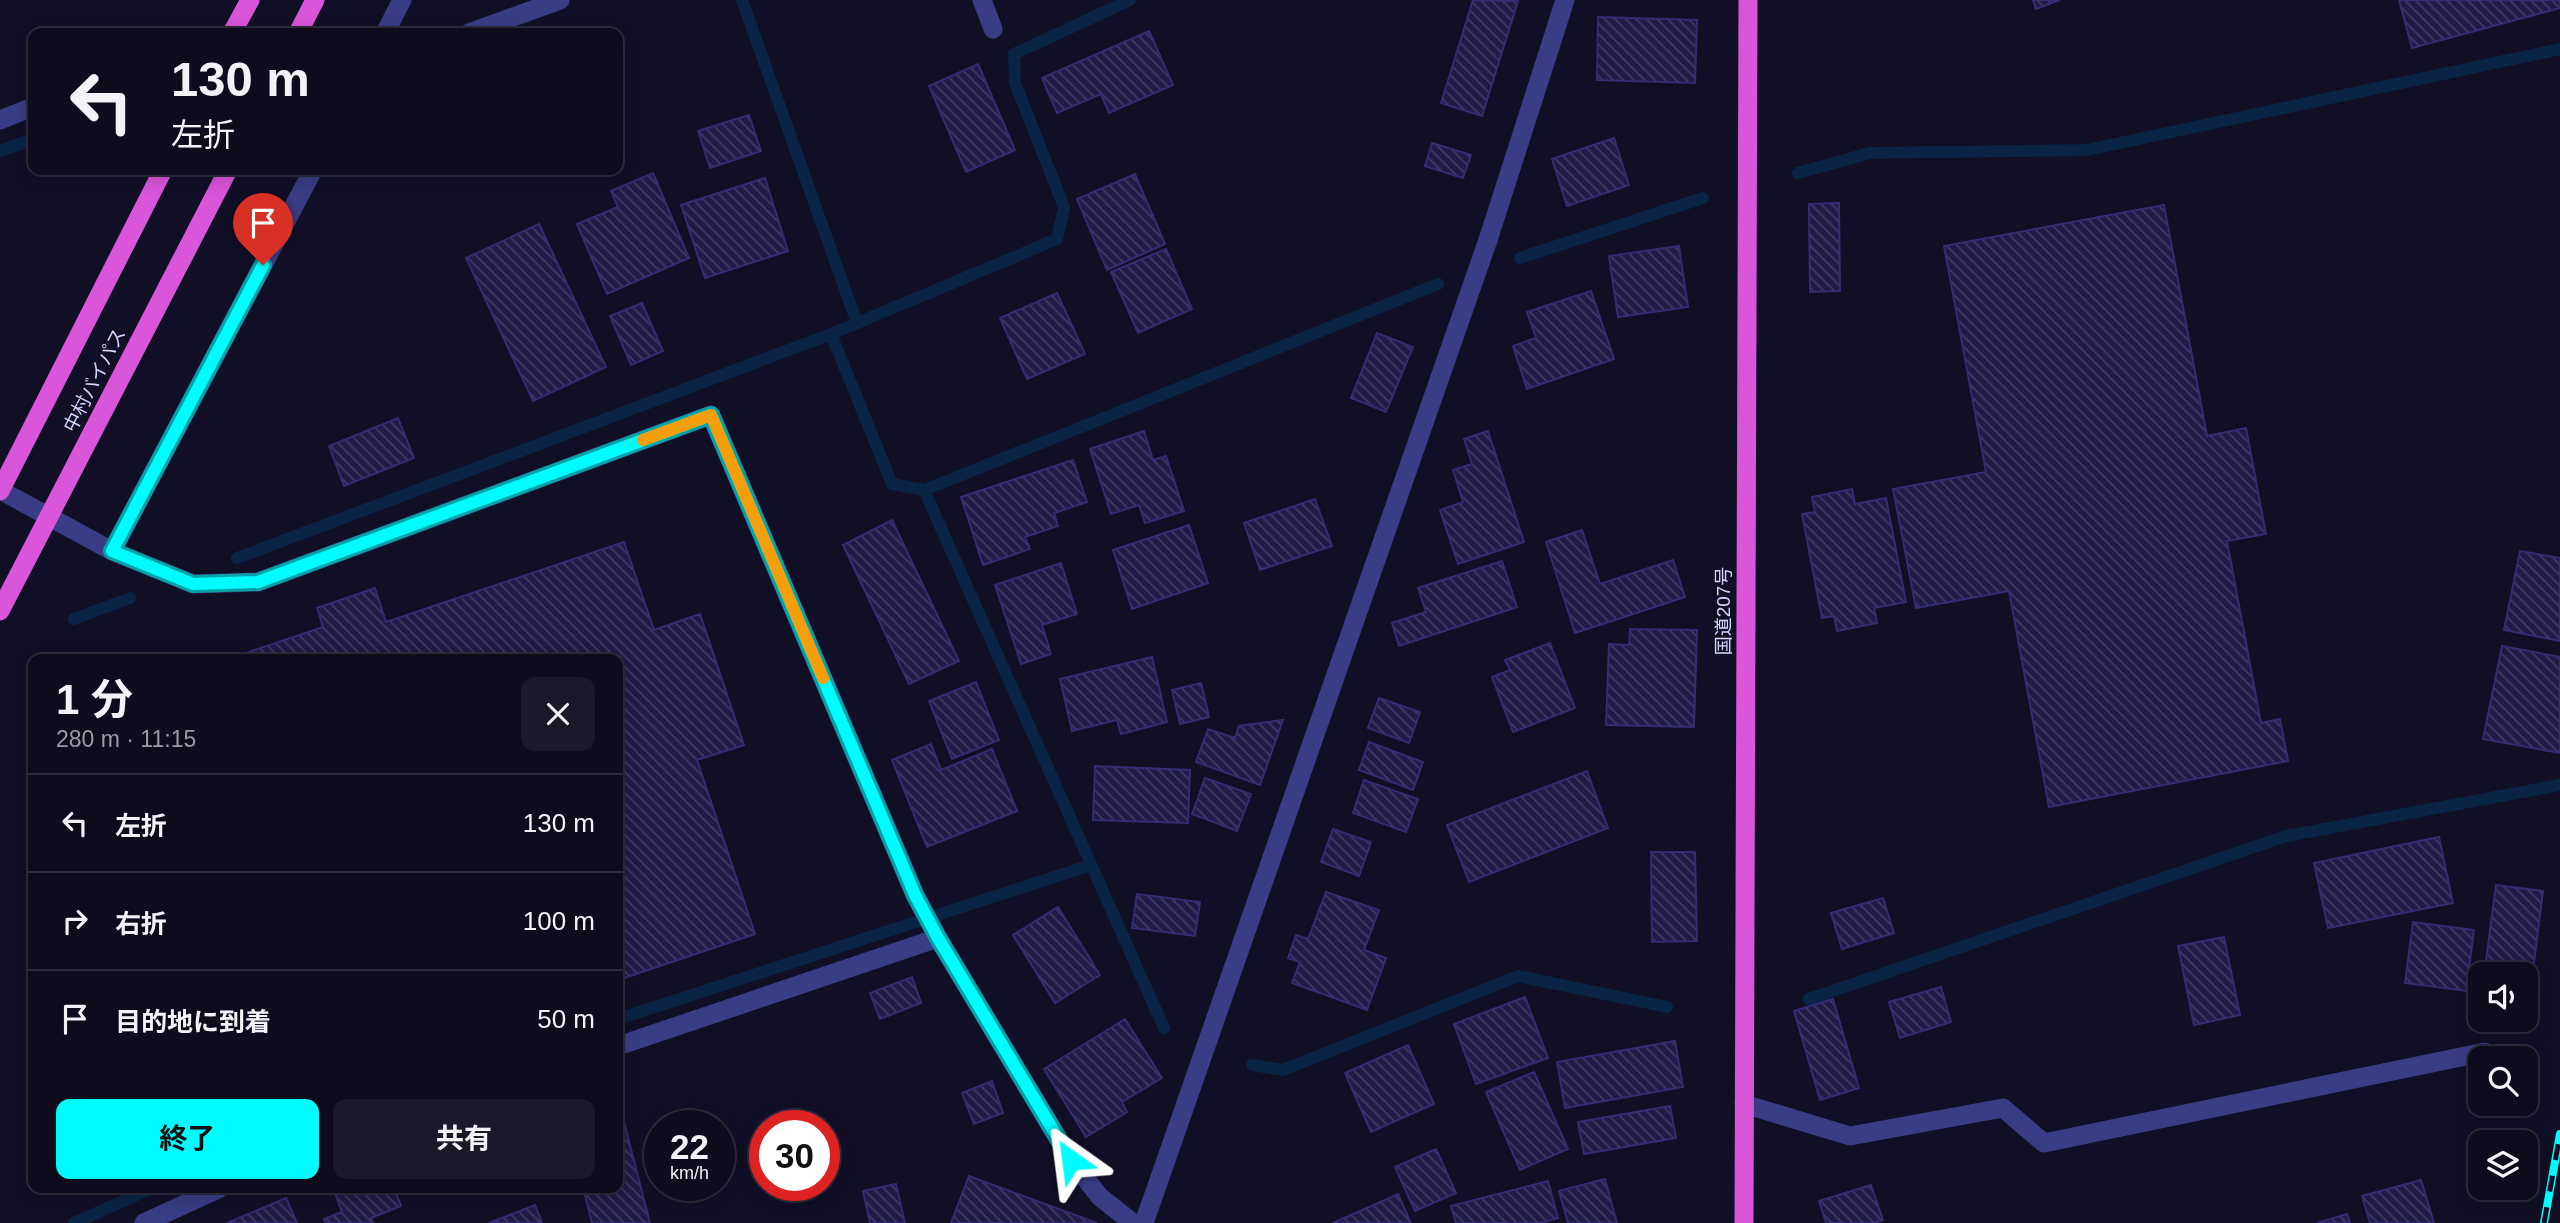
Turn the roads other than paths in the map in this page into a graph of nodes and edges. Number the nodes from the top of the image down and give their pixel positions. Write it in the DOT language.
graph roads {
  1 [pos="250,0"];
  2 [pos="315,0"];
  3 [pos="402,0"];
  4 [pos="560,0"];
  5 [pos="982,0"];
  6 [pos="1565,0"];
  7 [pos="1748,0"];
  8 [pos="235,28"];
  9 [pos="301,28"];
  10 [pos="388,28"];
  11 [pos="483,28"];
  12 [pos="993,29"];
  13 [pos="28,109"];
  14 [pos="0,120"];
  15 [pos="160,175"];
  16 [pos="225,175"];
  17 [pos="310,175"];
  18 [pos="0,490"];
  19 [pos="49,517"];
  20 [pos="112,551"];
  21 [pos="0,611"];
  22 [pos="938,938"];
  23 [pos="623,1044"];
  24 [pos="2468,1055"];
  25 [pos="1744,1104"];
  26 [pos="209,1193"];
  27 [pos="144,1223"];
  28 [pos="1133,1223"];
  29 [pos="1144,1223"];
  30 [pos="1744,1223"];
  1 -- 8 [label="highway"];
  2 -- 9 [label="highway"];
  3 -- 10 [label="street"];
  4 -- 11 [label="street"];
  5 -- 12 [label="street"];
  6 -- 29 [label="street"];
  7 -- 25 [label="highway, 国道207号"];
  13 -- 14 [label="street"];
  15 -- 18 [label="highway, 中村バイパス"];
  16 -- 19 [label="highway, 中村バイパス"];
  17 -- 20 [label="street"];
  18 -- 19 [label="street"];
  19 -- 20 [label="street"];
  19 -- 21 [label="highway, 中村バイパス"];
  20 -- 22 [label="street"];
  22 -- 23 [label="street"];
  22 -- 28 [label="street"];
  24 -- 25 [label="street"];
  25 -- 30 [label="highway, 国道207号"];
  26 -- 27 [label="street"];
}
